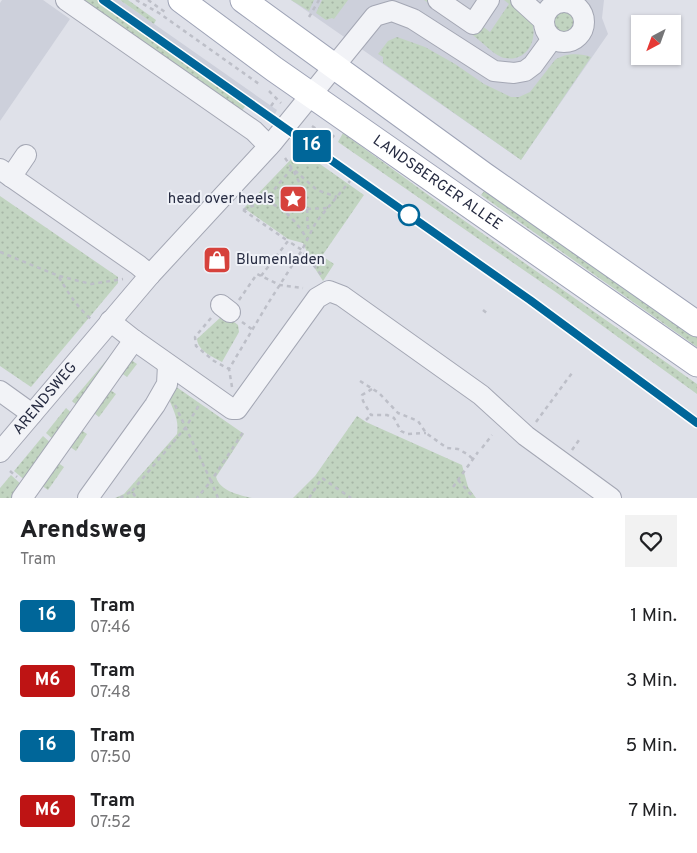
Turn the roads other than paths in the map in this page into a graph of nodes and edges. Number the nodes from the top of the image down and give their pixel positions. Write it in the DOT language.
graph roads {
  1 [pos="66,0"];
  2 [pos="181,0"];
  3 [pos="243,0"];
  4 [pos="438,0"];
  5 [pos="489,0"];
  6 [pos="521,0"];
  7 [pos="569,3"];
  8 [pos="544,21"];
  9 [pos="552,39"];
  10 [pos="336,66"];
  11 [pos="312,95"];
  12 [pos="269,146"];
  13 [pos="26,155"];
  14 [pos="6,173"];
  15 [pos="150,276"];
  16 [pos="101,320"];
  17 [pos="697,324"];
  18 [pos="134,340"];
  19 [pos="697,364"];
  20 [pos="168,365"];
  21 [pos="0,392"];
  22 [pos="32,414"];
  23 [pos="0,452"];
  24 [pos="22,498"];
  25 [pos="88,498"];
  26 [pos="611,498"];
  1 -- 12 [label="street"];
  2 -- 11 [label="main road, LANDSBERGER ALLEE"];
  3 -- 10 [label="main road"];
  4 -- 5 [label="street"];
  6 -- 8 [label="street"];
  7 -- 8 [label="street"];
  7 -- 9 [label="street"];
  8 -- 9 [label="street"];
  9 -- 10 [label="street, ARENDSWEG"];
  10 -- 11 [label="street, ARENDSWEG"];
  10 -- 17 [label="main road"];
  11 -- 12 [label="street, ARENDSWEG"];
  11 -- 19 [label="main road, LANDSBERGER ALLEE"];
  12 -- 15 [label="street, ARENDSWEG"];
  13 -- 14 [label="street"];
  14 -- 15 [label="street"];
  15 -- 16 [label="street, ARENDSWEG"];
  16 -- 18 [label="street"];
  16 -- 22 [label="street, ARENDSWEG"];
  18 -- 20 [label="street"];
  18 -- 24 [label="street"];
  20 -- 25 [label="street"];
  20 -- 26 [label="street"];
  21 -- 22 [label="street"];
  22 -- 23 [label="street, ARENDSWEG"];
}
